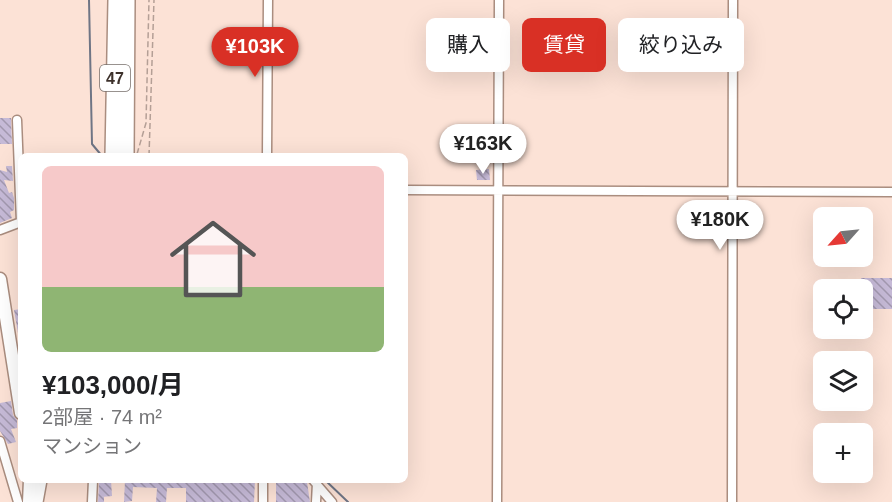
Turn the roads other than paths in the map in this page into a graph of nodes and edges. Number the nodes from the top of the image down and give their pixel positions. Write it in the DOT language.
graph roads {
  1 [pos="116,0"];
  2 [pos="127,0"];
  3 [pos="268,0"];
  4 [pos="499,0"];
  5 [pos="733,0"];
  6 [pos="17,120"];
  7 [pos="18,153"];
  8 [pos="113,153"];
  9 [pos="126,153"];
  10 [pos="267,153"];
  11 [pos="408,190"];
  12 [pos="499,190"];
  13 [pos="733,192"];
  14 [pos="892,192"];
  15 [pos="18,223"];
  16 [pos="0,230"];
  17 [pos="0,279"];
  18 [pos="18,379"];
  19 [pos="0,441"];
  20 [pos="28,483"];
  21 [pos="38,483"];
  22 [pos="47,483"];
  23 [pos="93,483"];
  24 [pos="263,483"];
  25 [pos="315,483"];
  26 [pos="316,483"];
  27 [pos="18,502"];
  28 [pos="27,502"];
  29 [pos="35,502"];
  30 [pos="44,502"];
  31 [pos="92,502"];
  32 [pos="263,502"];
  33 [pos="316,502"];
  34 [pos="332,502"];
  35 [pos="497,502"];
  36 [pos="732,502"];
  1 -- 8 [label="highway, 47"];
  2 -- 9 [label="highway, 47"];
  3 -- 10 [label="street"];
  4 -- 12 [label="street"];
  5 -- 13 [label="street"];
  6 -- 7 [label="street"];
  11 -- 12 [label="street"];
  12 -- 13 [label="street"];
  12 -- 35 [label="street"];
  13 -- 14 [label="street"];
  13 -- 36 [label="street"];
  15 -- 16 [label="street"];
  17 -- 18 [label="street"];
  19 -- 27 [label="street"];
  20 -- 28 [label="street"];
  21 -- 29 [label="highway"];
  22 -- 30 [label="highway"];
  23 -- 31 [label="street"];
  24 -- 32 [label="street"];
  25 -- 33 [label="street"];
  26 -- 34 [label="street"];
}
